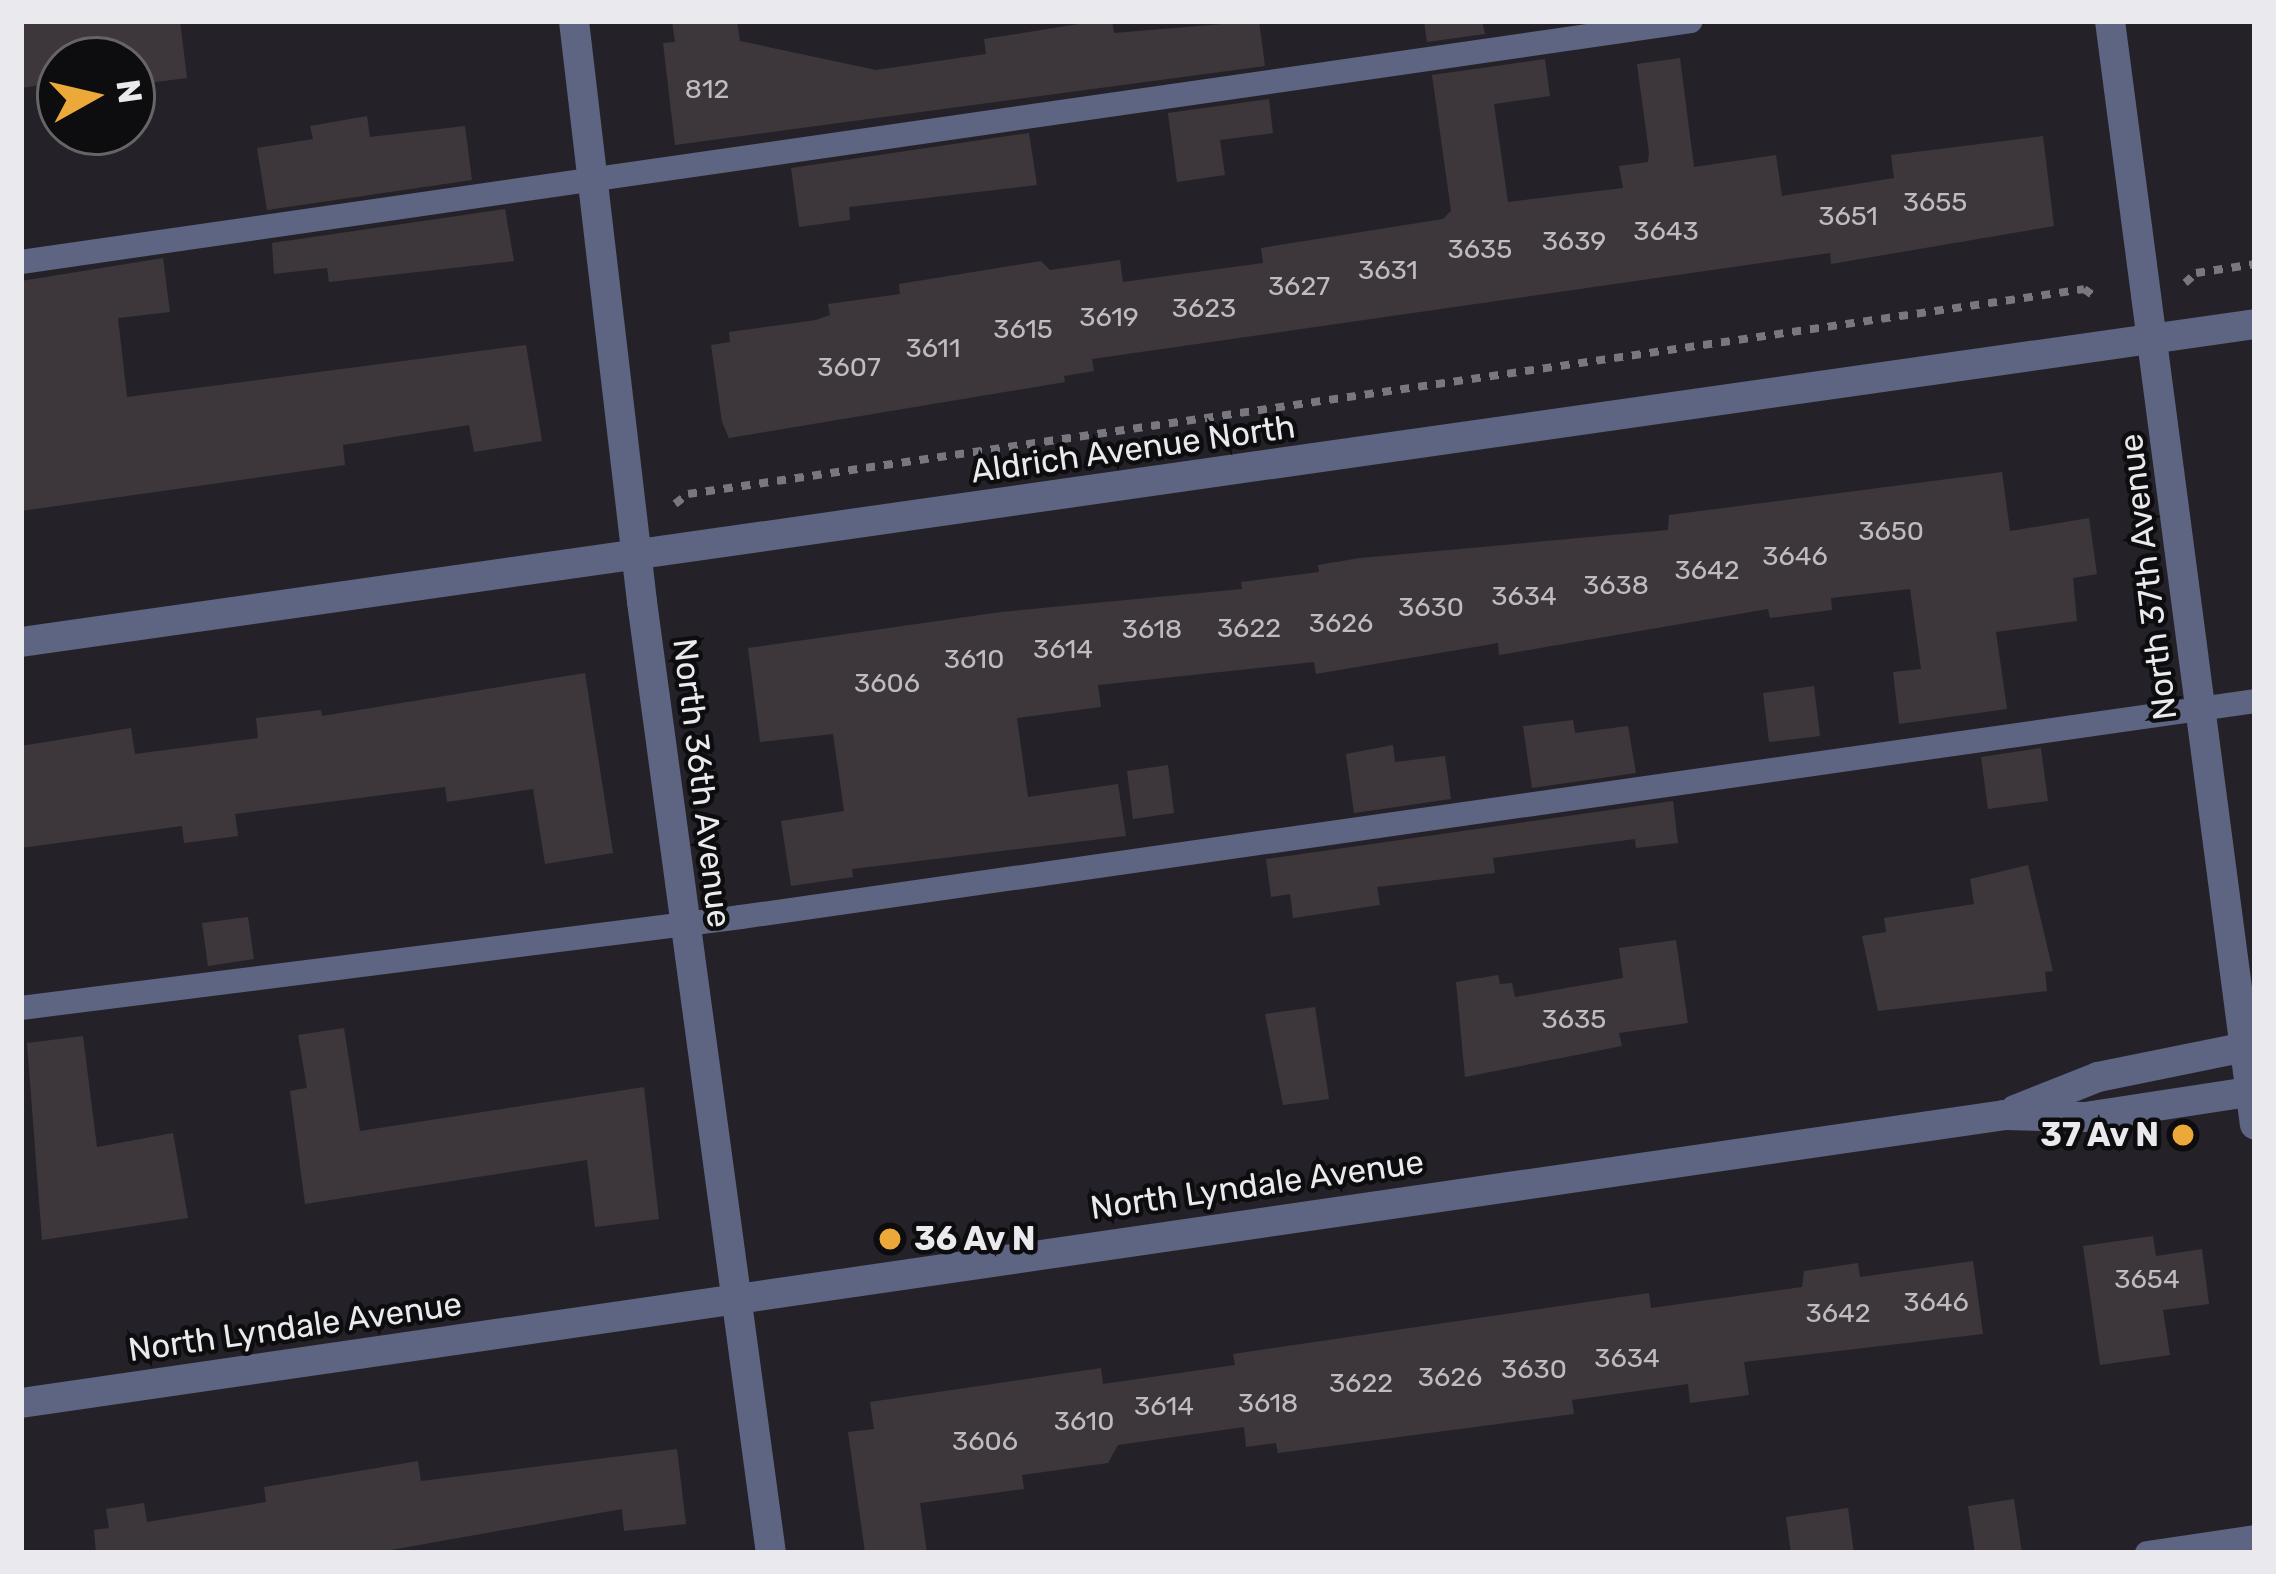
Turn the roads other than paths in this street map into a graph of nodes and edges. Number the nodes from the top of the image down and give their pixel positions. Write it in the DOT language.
graph roads {
  1 [pos="574,21"];
  2 [pos="1691,21"];
  3 [pos="2110,21"];
  4 [pos="598,182"];
  5 [pos="21,262"];
  6 [pos="2255,324"];
  7 [pos="2156,338"];
  8 [pos="638,556"];
  9 [pos="21,642"];
  10 [pos="2255,700"];
  11 [pos="2200,709"];
  12 [pos="683,923"];
  13 [pos="21,1008"];
  14 [pos="2250,1045"];
  15 [pos="2253,1091"];
  16 [pos="2004,1115"];
  17 [pos="2255,1125"];
  18 [pos="736,1298"];
  19 [pos="21,1403"];
  20 [pos="2255,1537"];
  21 [pos="771,1553"];
  22 [pos="2147,1553"];
  1 -- 4 [label="street, North 36th Avenue"];
  2 -- 4 [label="lane"];
  3 -- 7 [label="street, North 37th Avenue"];
  4 -- 5 [label="lane"];
  4 -- 8 [label="street, North 36th Avenue"];
  6 -- 7 [label="street, Aldrich Avenue North"];
  7 -- 8 [label="street, Aldrich Avenue North"];
  7 -- 11 [label="street, North 37th Avenue"];
  8 -- 9 [label="street, Aldrich Avenue North"];
  8 -- 12 [label="street, North 36th Avenue"];
  10 -- 11 [label="lane"];
  11 -- 12 [label="lane"];
  11 -- 14 [label="street, North 37th Avenue"];
  12 -- 13 [label="lane"];
  12 -- 18 [label="street, North 36th Avenue"];
  14 -- 15 [label="street, North 37th Avenue"];
  14 -- 16 [label="street, North Lyndale Avenue"];
  15 -- 16 [label="street, North Lyndale Avenue"];
  15 -- 17 [label="street, North 37th Avenue"];
  16 -- 18 [label="street, North Lyndale Avenue"];
  18 -- 19 [label="street, North Lyndale Avenue"];
  18 -- 21 [label="street, North 36th Avenue"];
  20 -- 22 [label="lane"];
}
